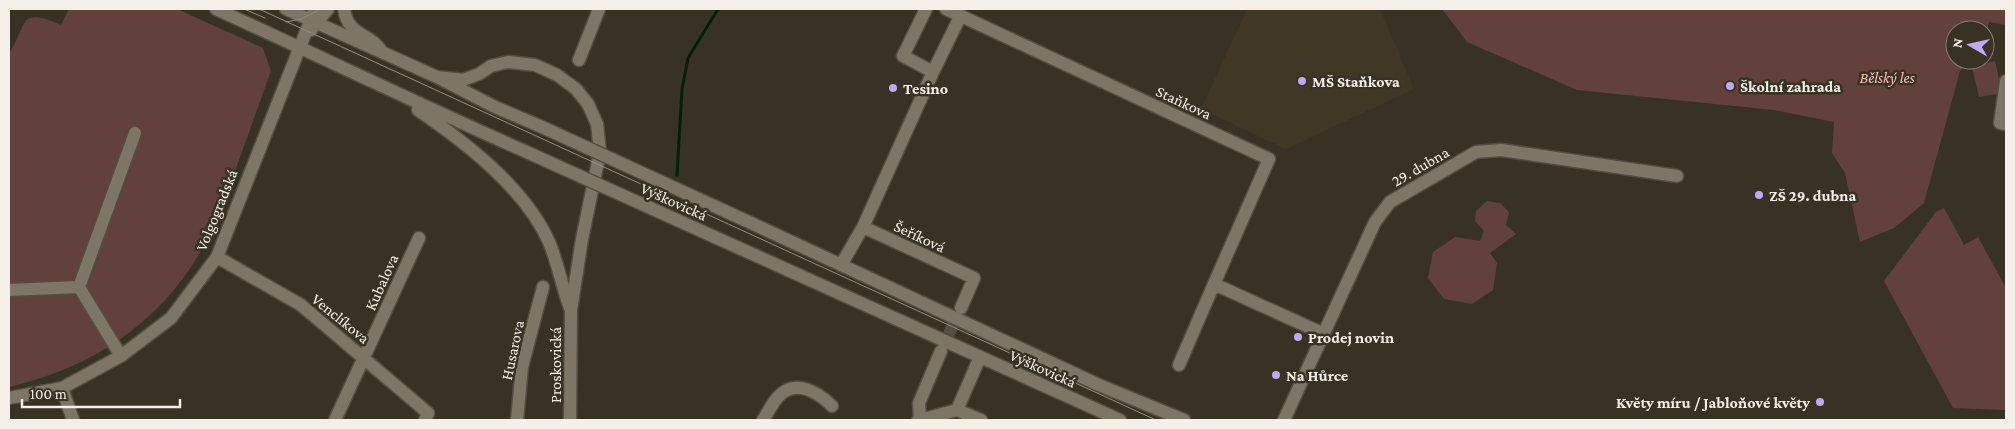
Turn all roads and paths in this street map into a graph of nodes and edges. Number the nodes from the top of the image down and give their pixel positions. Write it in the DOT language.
graph roads {
  1 [pos="216,9"];
  2 [pos="286,9"];
  3 [pos="298,9"];
  4 [pos="328,9"];
  5 [pos="344,9"];
  6 [pos="599,9"];
  7 [pos="926,9"];
  8 [pos="946,9"];
  9 [pos="314,17"];
  10 [pos="963,18"];
  11 [pos="299,46"];
  12 [pos="382,52"];
  13 [pos="579,60"];
  14 [pos="933,72"];
  15 [pos="479,74"];
  16 [pos="437,77"];
  17 [pos="2006,81"];
  18 [pos="382,87"];
  19 [pos="495,107"];
  20 [pos="2006,124"];
  21 [pos="135,133"];
  22 [pos="1677,176"];
  23 [pos="863,227"];
  24 [pos="418,238"];
  25 [pos="217,257"];
  26 [pos="841,265"];
  27 [pos="1214,284"];
  28 [pos="79,287"];
  29 [pos="543,287"];
  30 [pos="9,290"];
  31 [pos="961,308"];
  32 [pos="571,310"];
  33 [pos="1324,334"];
  34 [pos="941,351"];
  35 [pos="122,356"];
  36 [pos="365,357"];
  37 [pos="980,357"];
  38 [pos="1179,365"];
  39 [pos="62,388"];
  40 [pos="9,398"];
  41 [pos="832,406"];
  42 [pos="957,410"];
  43 [pos="73,420"];
  44 [pos="335,420"];
  45 [pos="425,420"];
  46 [pos="517,420"];
  47 [pos="570,420"];
  48 [pos="763,420"];
  49 [pos="919,420"];
  50 [pos="981,420"];
  51 [pos="1120,420"];
  52 [pos="1184,420"];
  53 [pos="1284,420"];
  1 -- 11 [label="street, Výškovická"];
  2 -- 3 [label="street"];
  2 -- 9 [label="street, Výškovická"];
  4 -- 9 [label="street, Volgogradská"];
  5 -- 12 [label="street"];
  6 -- 13 [label="street"];
  7 -- 14 [label="street"];
  8 -- 10 [label="street, Staňkova"];
  9 -- 11 [label="street, Volgogradská"];
  9 -- 12 [label="street, Výškovická"];
  10 -- 14 [label="street"];
  10 -- 27 [label="street, Staňkova"];
  11 -- 18 [label="street, Výškovická"];
  11 -- 25 [label="street, Volgogradská"];
  12 -- 16 [label="street, Výškovická"];
  14 -- 23 [label="street"];
  15 -- 16 [label="street"];
  15 -- 19 [label="street"];
  15 -- 32 [label="street"];
  16 -- 19 [label="street, Výškovická"];
  17 -- 20 [label="street"];
  18 -- 32 [label="street"];
  18 -- 37 [label="street, Výškovická, bridge"];
  19 -- 26 [label="street, Výškovická, bridge"];
  21 -- 28 [label="street"];
  22 -- 33 [label="street, 29. dubna"];
  23 -- 26 [label="street"];
  23 -- 31 [label="street, Šeříková"];
  24 -- 36 [label="street, Kubalova"];
  25 -- 35 [label="street, Volgogradská"];
  25 -- 36 [label="street, Venclíkova"];
  26 -- 52 [label="street, Výškovická"];
  27 -- 33 [label="street"];
  27 -- 38 [label="street, Staňkova"];
  28 -- 30 [label="street"];
  28 -- 35 [label="street"];
  29 -- 46 [label="street, Husarova"];
  32 -- 47 [label="street, Proskovická"];
  33 -- 53 [label="street, 29. dubna"];
  34 -- 49 [label="street"];
  35 -- 39 [label="street, Volgogradská"];
  36 -- 44 [label="street, Kubalova"];
  36 -- 45 [label="street, Venclíkova"];
  37 -- 42 [label="street"];
  37 -- 51 [label="street, Výškovická"];
  39 -- 40 [label="street, Volgogradská"];
  39 -- 43 [label="street"];
  41 -- 48 [label="street"];
  42 -- 49 [label="street"];
  42 -- 50 [label="street"];
}
